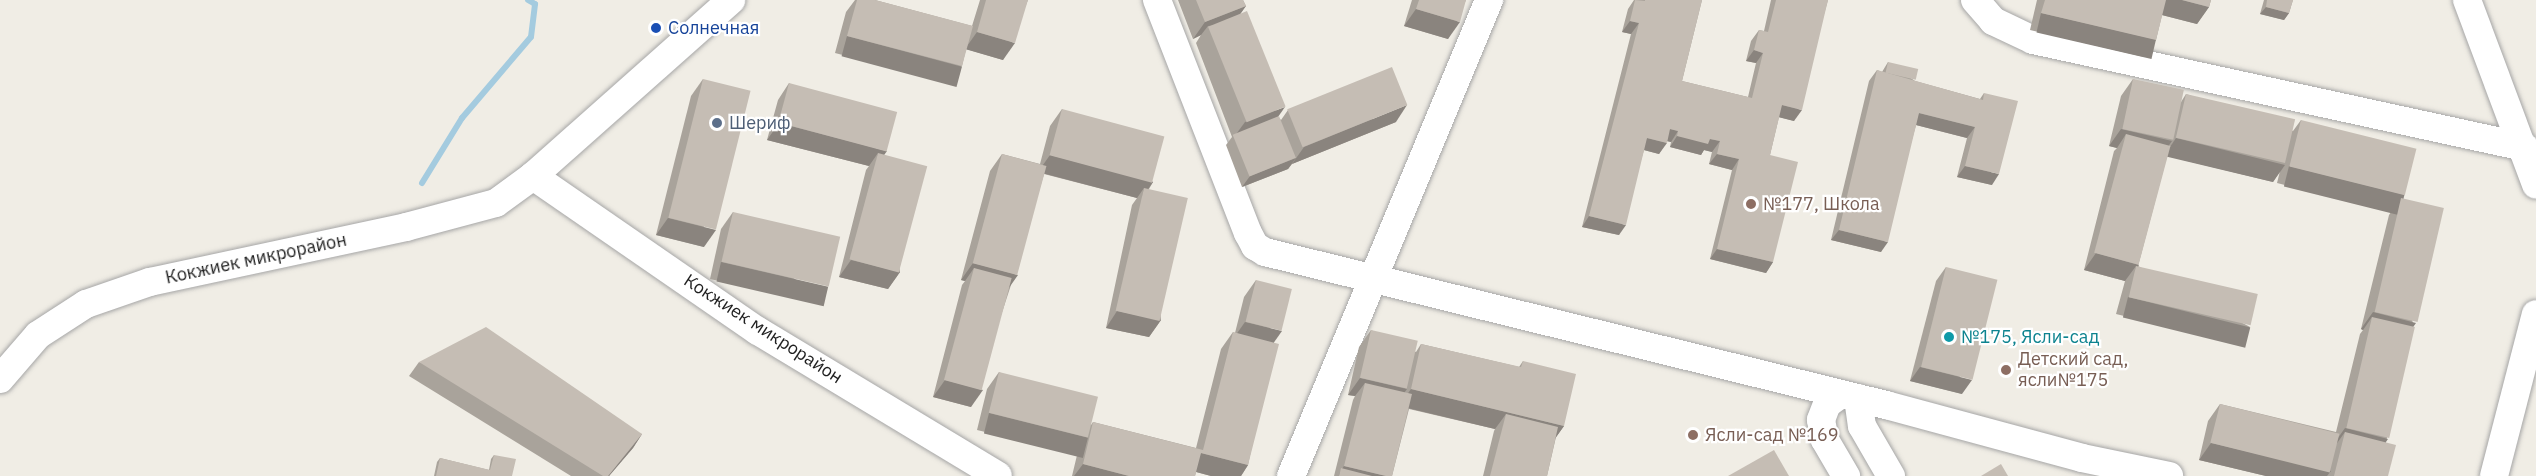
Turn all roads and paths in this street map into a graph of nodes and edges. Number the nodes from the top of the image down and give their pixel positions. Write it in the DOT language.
graph roads {
  1 [pos="731,0"];
  2 [pos="1157,0"];
  3 [pos="1489,0"];
  4 [pos="1975,0"];
  5 [pos="2467,0"];
  6 [pos="2524,147"];
  7 [pos="533,176"];
  8 [pos="2536,185"];
  9 [pos="1373,279"];
  10 [pos="2536,314"];
  11 [pos="0,379"];
  12 [pos="1850,396"];
  13 [pos="998,476"];
  14 [pos="1291,476"];
  15 [pos="1846,476"];
  16 [pos="1891,476"];
  17 [pos="2169,476"];
  18 [pos="2494,476"];
  1 -- 7 [label="street, Кокжиек микрорайон"];
  2 -- 9 [label="street"];
  3 -- 9 [label="street"];
  4 -- 6 [label="street"];
  5 -- 6 [label="street"];
  6 -- 8 [label="street"];
  7 -- 11 [label="street, Кокжиек микрорайон"];
  7 -- 13 [label="street, Кокжиек микрорайон"];
  9 -- 12 [label="street"];
  9 -- 14 [label="street"];
  10 -- 18 [label="street"];
  12 -- 15 [label="street"];
  12 -- 16 [label="street"];
  12 -- 17 [label="street"];
}
